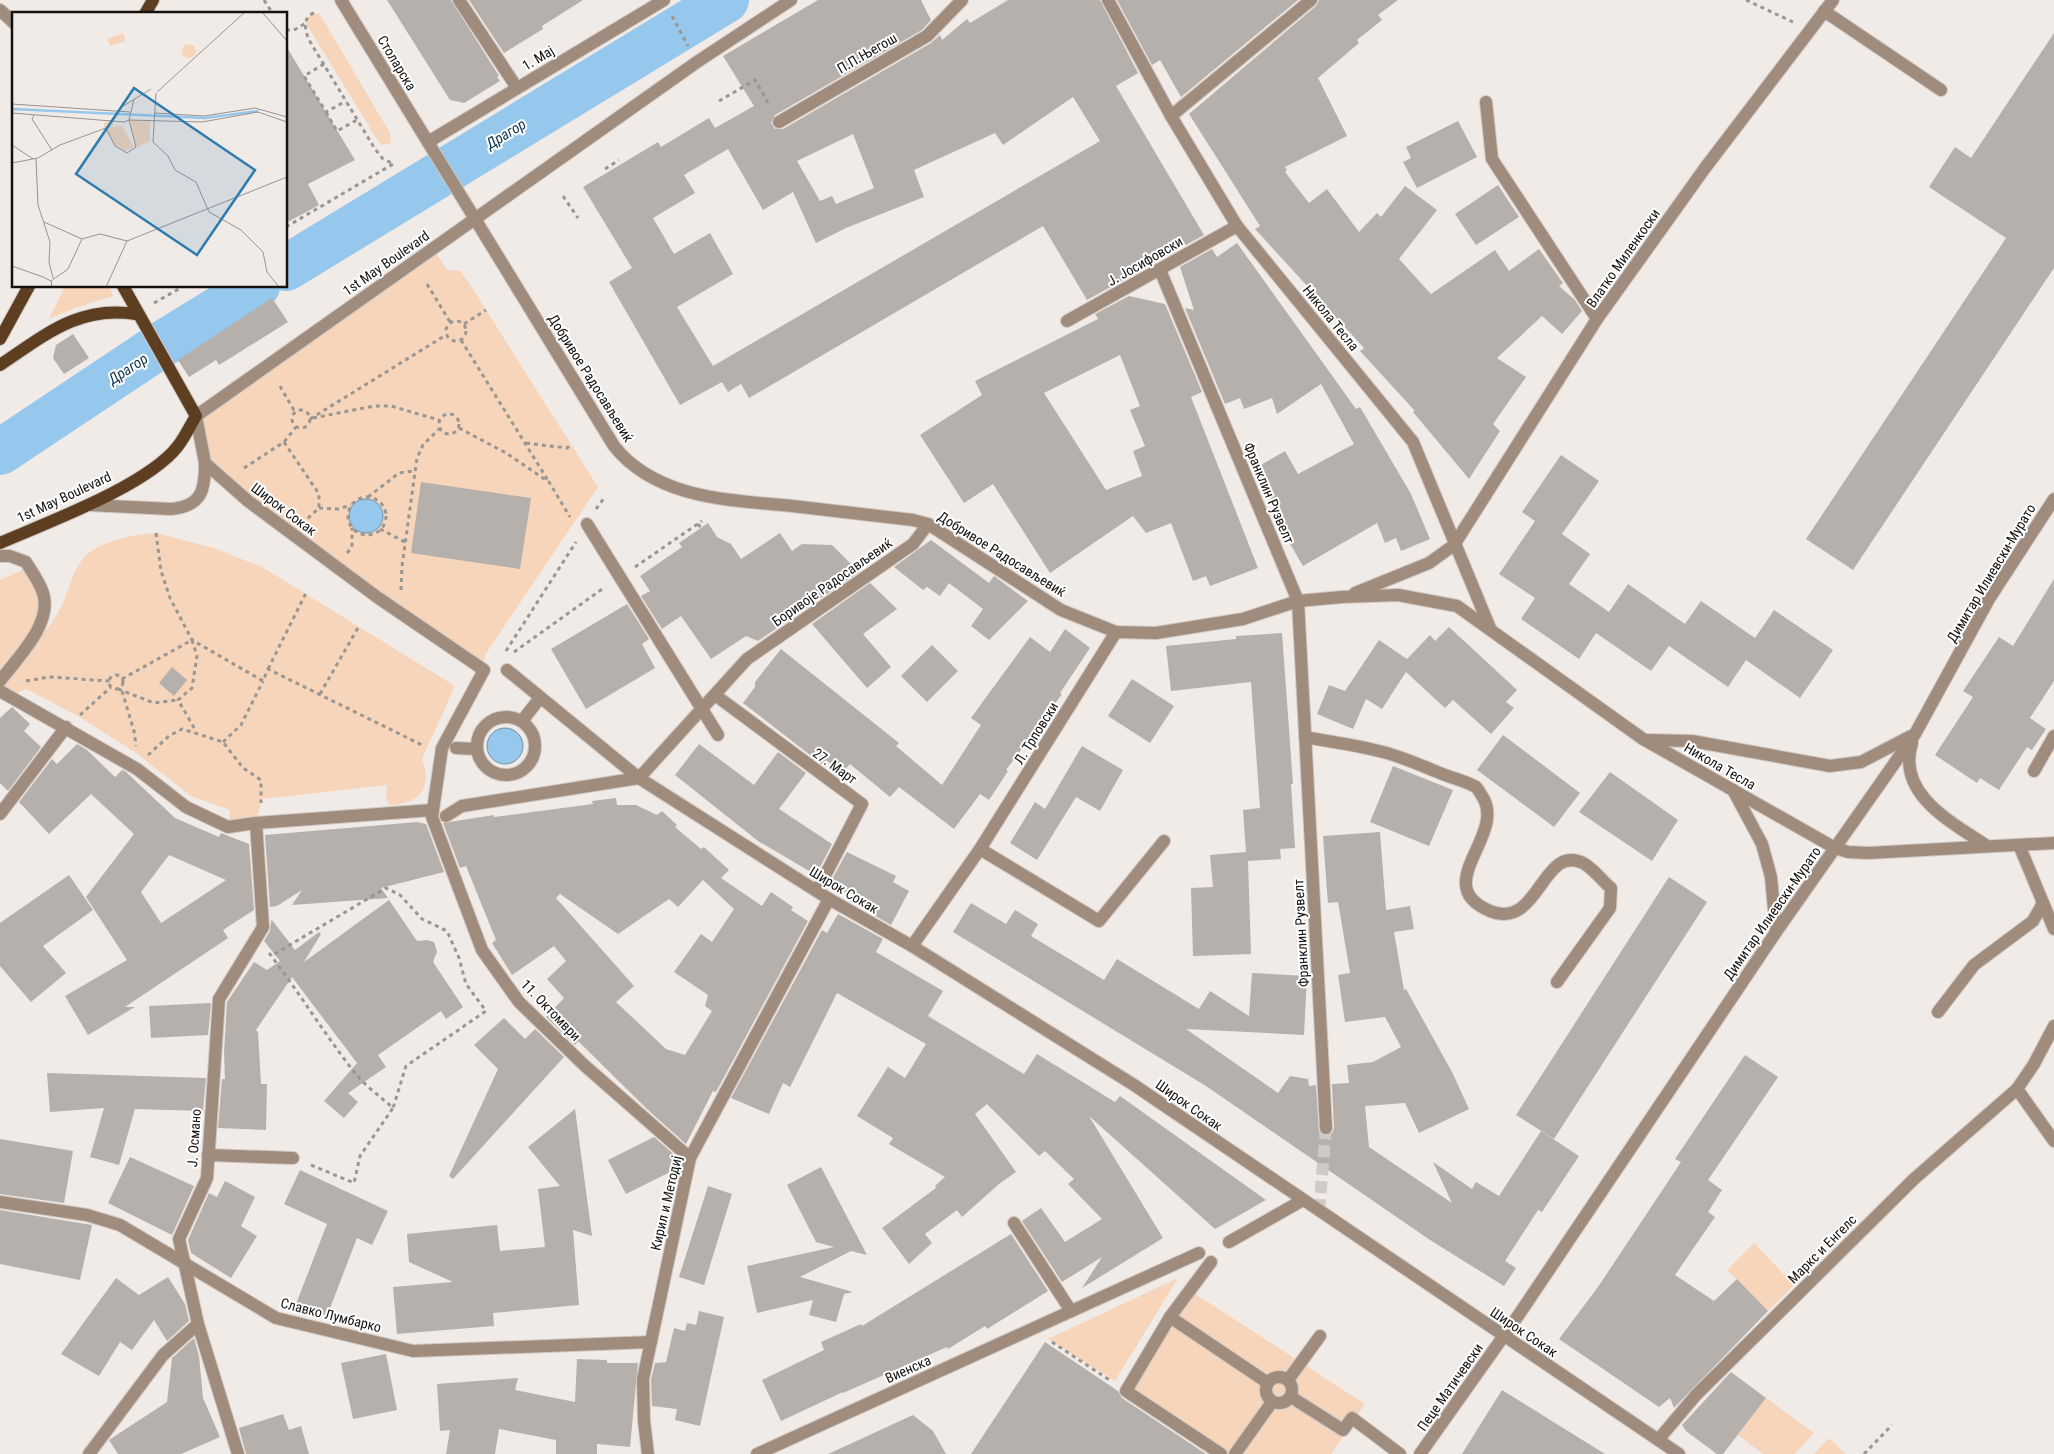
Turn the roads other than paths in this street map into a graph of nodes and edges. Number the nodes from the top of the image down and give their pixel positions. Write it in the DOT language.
graph roads {
  1 [pos="153,0"];
  2 [pos="341,0"];
  3 [pos="459,0"];
  4 [pos="791,0"];
  5 [pos="962,0"];
  6 [pos="1108,0"];
  7 [pos="1311,0"];
  8 [pos="1833,0"];
  9 [pos="666,4"];
  10 [pos="0,10"];
  11 [pos="1824,11"];
  12 [pos="146,12"];
  13 [pos="12,21"];
  14 [pos="518,88"];
  15 [pos="1941,90"];
  16 [pos="1486,102"];
  17 [pos="1171,116"];
  18 [pos="780,122"];
  19 [pos="430,146"];
  20 [pos="461,196"];
  21 [pos="475,219"];
  22 [pos="1237,226"];
  23 [pos="1160,270"];
  24 [pos="28,288"];
  25 [pos="124,288"];
  26 [pos="142,315"];
  27 [pos="1597,319"];
  28 [pos="1067,321"];
  29 [pos="0,339"];
  30 [pos="0,365"];
  31 [pos="196,416"];
  32 [pos="205,463"];
  33 [pos="2054,499"];
  34 [pos="89,505"];
  35 [pos="928,524"];
  36 [pos="584,529"];
  37 [pos="0,543"];
  38 [pos="1454,544"];
  39 [pos="0,556"];
  40 [pos="1342,597"];
  41 [pos="1298,601"];
  42 [pos="1490,628"];
  43 [pos="1116,632"];
  44 [pos="505,661"];
  45 [pos="0,681"];
  46 [pos="0,690"];
  47 [pos="715,695"];
  48 [pos="540,698"];
  49 [pos="702,708"];
  50 [pos="522,721"];
  51 [pos="66,727"];
  52 [pos="1916,734"];
  53 [pos="718,735"];
  54 [pos="2054,736"];
  55 [pos="1305,737"];
  56 [pos="1644,740"];
  57 [pos="456,748"];
  58 [pos="477,749"];
  59 [pos="2034,771"];
  60 [pos="508,775"];
  61 [pos="639,778"];
  62 [pos="1733,790"];
  63 [pos="511,798"];
  64 [pos="432,813"];
  65 [pos="0,814"];
  66 [pos="446,816"];
  67 [pos="256,823"];
  68 [pos="1164,841"];
  69 [pos="2054,843"];
  70 [pos="2019,845"];
  71 [pos="1987,846"];
  72 [pos="1835,848"];
  73 [pos="980,850"];
  74 [pos="817,892"];
  75 [pos="829,899"];
  76 [pos="2042,903"];
  77 [pos="2054,929"];
  78 [pos="1776,932"];
  79 [pos="912,946"];
  80 [pos="1557,982"];
  81 [pos="1938,1012"];
  82 [pos="2054,1026"];
  83 [pos="2016,1088"];
  84 [pos="1326,1128"];
  85 [pos="2054,1140"];
  86 [pos="208,1155"];
  87 [pos="293,1158"];
  88 [pos="690,1158"];
  89 [pos="1303,1200"];
  90 [pos="0,1202"];
  91 [pos="1014,1223"];
  92 [pos="1230,1242"];
  93 [pos="1199,1253"];
  94 [pos="1212,1262"];
  95 [pos="186,1263"];
  96 [pos="1071,1311"];
  97 [pos="1170,1317"];
  98 [pos="198,1324"];
  99 [pos="1320,1336"];
  100 [pos="1504,1336"];
  101 [pos="651,1342"];
  102 [pos="1288,1380"];
  103 [pos="1268,1383"];
  104 [pos="1291,1397"];
  105 [pos="1272,1402"];
  106 [pos="1658,1440"];
  107 [pos="89,1454"];
  108 [pos="238,1454"];
  109 [pos="648,1454"];
  110 [pos="757,1454"];
  111 [pos="1221,1454"];
  112 [pos="1236,1454"];
  113 [pos="1400,1454"];
  114 [pos="1420,1454"];
  115 [pos="1679,1454"];
  1 -- 12 [label="main road"];
  2 -- 19 [label="street, Столарска"];
  3 -- 14 [label="street"];
  4 -- 21 [label="street, 1st May Boulevard"];
  5 -- 18 [label="street, П.П.Његош"];
  6 -- 17 [label="street, Никола Тесла"];
  7 -- 17 [label="street"];
  8 -- 11 [label="street, Влатко Миленкоски"];
  9 -- 14 [label="street, 1. Мај"];
  10 -- 13 [label="street"];
  11 -- 15 [label="street"];
  11 -- 27 [label="street, Влатко Миленкоски"];
  14 -- 19 [label="street, 1. Мај"];
  16 -- 27 [label="street"];
  17 -- 22 [label="street, Никола Тесла"];
  19 -- 20 [label="street, Столарска"];
  20 -- 21 [label="street, Добривое Радосављевиќ"];
  21 -- 31 [label="street, 1st May Boulevard"];
  21 -- 35 [label="street, Добривое Радосављевиќ"];
  22 -- 23 [label="street, Ј. Јосифовски"];
  22 -- 38 [label="street, Никола Тесла"];
  23 -- 28 [label="street, Ј. Јосифовски"];
  23 -- 41 [label="street, Франклин Рузвелт"];
  24 -- 29 [label="main road"];
  25 -- 26 [label="main road"];
  26 -- 30 [label="main road"];
  26 -- 31 [label="main road"];
  27 -- 38 [label="street, Влатко Миленкоски"];
  31 -- 32 [label="street"];
  31 -- 34 [label="main road, 1st May Boulevard"];
  32 -- 34 [label="street"];
  32 -- 64 [label="street, Широк Сокак"];
  33 -- 52 [label="street, Димитар Илиевски-Мурато"];
  34 -- 37 [label="main road, 1st May Boulevard"];
  35 -- 43 [label="street, Добривое Радосављевиќ"];
  35 -- 47 [label="street, Боривоје Радосављевиќ"];
  36 -- 49 [label="street"];
  38 -- 40 [label="street"];
  38 -- 42 [label="street, Никола Тесла"];
  39 -- 45 [label="street"];
  40 -- 41 [label="street, Добривое Радосављевиќ"];
  40 -- 42 [label="street, Добривое Радосављевиќ"];
  41 -- 43 [label="street, Добривое Радосављевиќ"];
  41 -- 55 [label="street, Франклин Рузвелт"];
  42 -- 56 [label="street, Никола Тесла"];
  43 -- 73 [label="street, Л. Трповски"];
  44 -- 48 [label="street, Широк Сокак"];
  46 -- 51 [label="street"];
  47 -- 49 [label="street, Боривоје Радосављевиќ"];
  47 -- 74 [label="street, 27. Март"];
  48 -- 50 [label="street"];
  48 -- 61 [label="street, Широк Сокак"];
  49 -- 53 [label="street"];
  49 -- 61 [label="street, Боривоје Радосављевиќ"];
  50 -- 58 [label="street"];
  50 -- 60 [label="street"];
  51 -- 65 [label="street"];
  51 -- 67 [label="street"];
  52 -- 56 [label="street"];
  52 -- 71 [label="street"];
  52 -- 72 [label="street, Димитар Илиевски-Мурато"];
  54 -- 59 [label="street"];
  55 -- 80 [label="street"];
  55 -- 84 [label="street, Франклин Рузвелт"];
  56 -- 62 [label="street, Никола Тесла"];
  57 -- 58 [label="street"];
  58 -- 60 [label="street"];
  60 -- 63 [label="street"];
  61 -- 63 [label="street"];
  61 -- 74 [label="street, Широк Сокак"];
  62 -- 72 [label="street, Никола Тесла"];
  62 -- 78 [label="street"];
  63 -- 66 [label="street"];
  64 -- 67 [label="street"];
  64 -- 88 [label="street, 11. Октомври"];
  67 -- 86 [label="street, Ј. Османо"];
  68 -- 73 [label="street"];
  69 -- 70 [label="street, Никола Тесла"];
  70 -- 71 [label="street, Никола Тесла"];
  70 -- 76 [label="street"];
  71 -- 72 [label="street, Никола Тесла"];
  72 -- 78 [label="street, Димитар Илиевски-Мурато"];
  73 -- 79 [label="street, Л. Трповски"];
  74 -- 75 [label="street, Широк Сокак"];
  75 -- 79 [label="street, Широк Сокак"];
  75 -- 88 [label="street, Кирил и Методиј"];
  76 -- 77 [label="street"];
  76 -- 81 [label="street"];
  78 -- 100 [label="street, Димитар Илиевски-Мурато"];
  79 -- 89 [label="street, Широк Сокак"];
  82 -- 83 [label="street, Маркс и Енгелс"];
  83 -- 85 [label="street"];
  83 -- 106 [label="street, Маркс и Енгелс"];
  86 -- 87 [label="street"];
  86 -- 95 [label="street, Ј. Османо"];
  88 -- 101 [label="street, Кирил и Методиј"];
  89 -- 92 [label="street"];
  89 -- 100 [label="street, Широк Сокак"];
  90 -- 95 [label="street, Славко Лумбарко"];
  91 -- 96 [label="street"];
  93 -- 96 [label="street, Виенска"];
  94 -- 97 [label="street"];
  95 -- 98 [label="street, Ј. Османо"];
  95 -- 101 [label="street, Славко Лумбарко"];
  96 -- 110 [label="street, Виенска"];
  97 -- 103 [label="street"];
  97 -- 111 [label="street"];
  98 -- 107 [label="street"];
  98 -- 108 [label="street, Ј. Османо"];
  99 -- 102 [label="street"];
  100 -- 106 [label="street, Широк Сокак"];
  100 -- 114 [label="street, Пеце Матичевски"];
  101 -- 109 [label="street, Кирил и Методиј"];
  102 -- 103 [label="street"];
  102 -- 104 [label="street"];
  103 -- 105 [label="street"];
  104 -- 105 [label="street"];
  104 -- 113 [label="street"];
  105 -- 112 [label="street"];
  106 -- 115 [label="street, Широк Сокак"];
}
